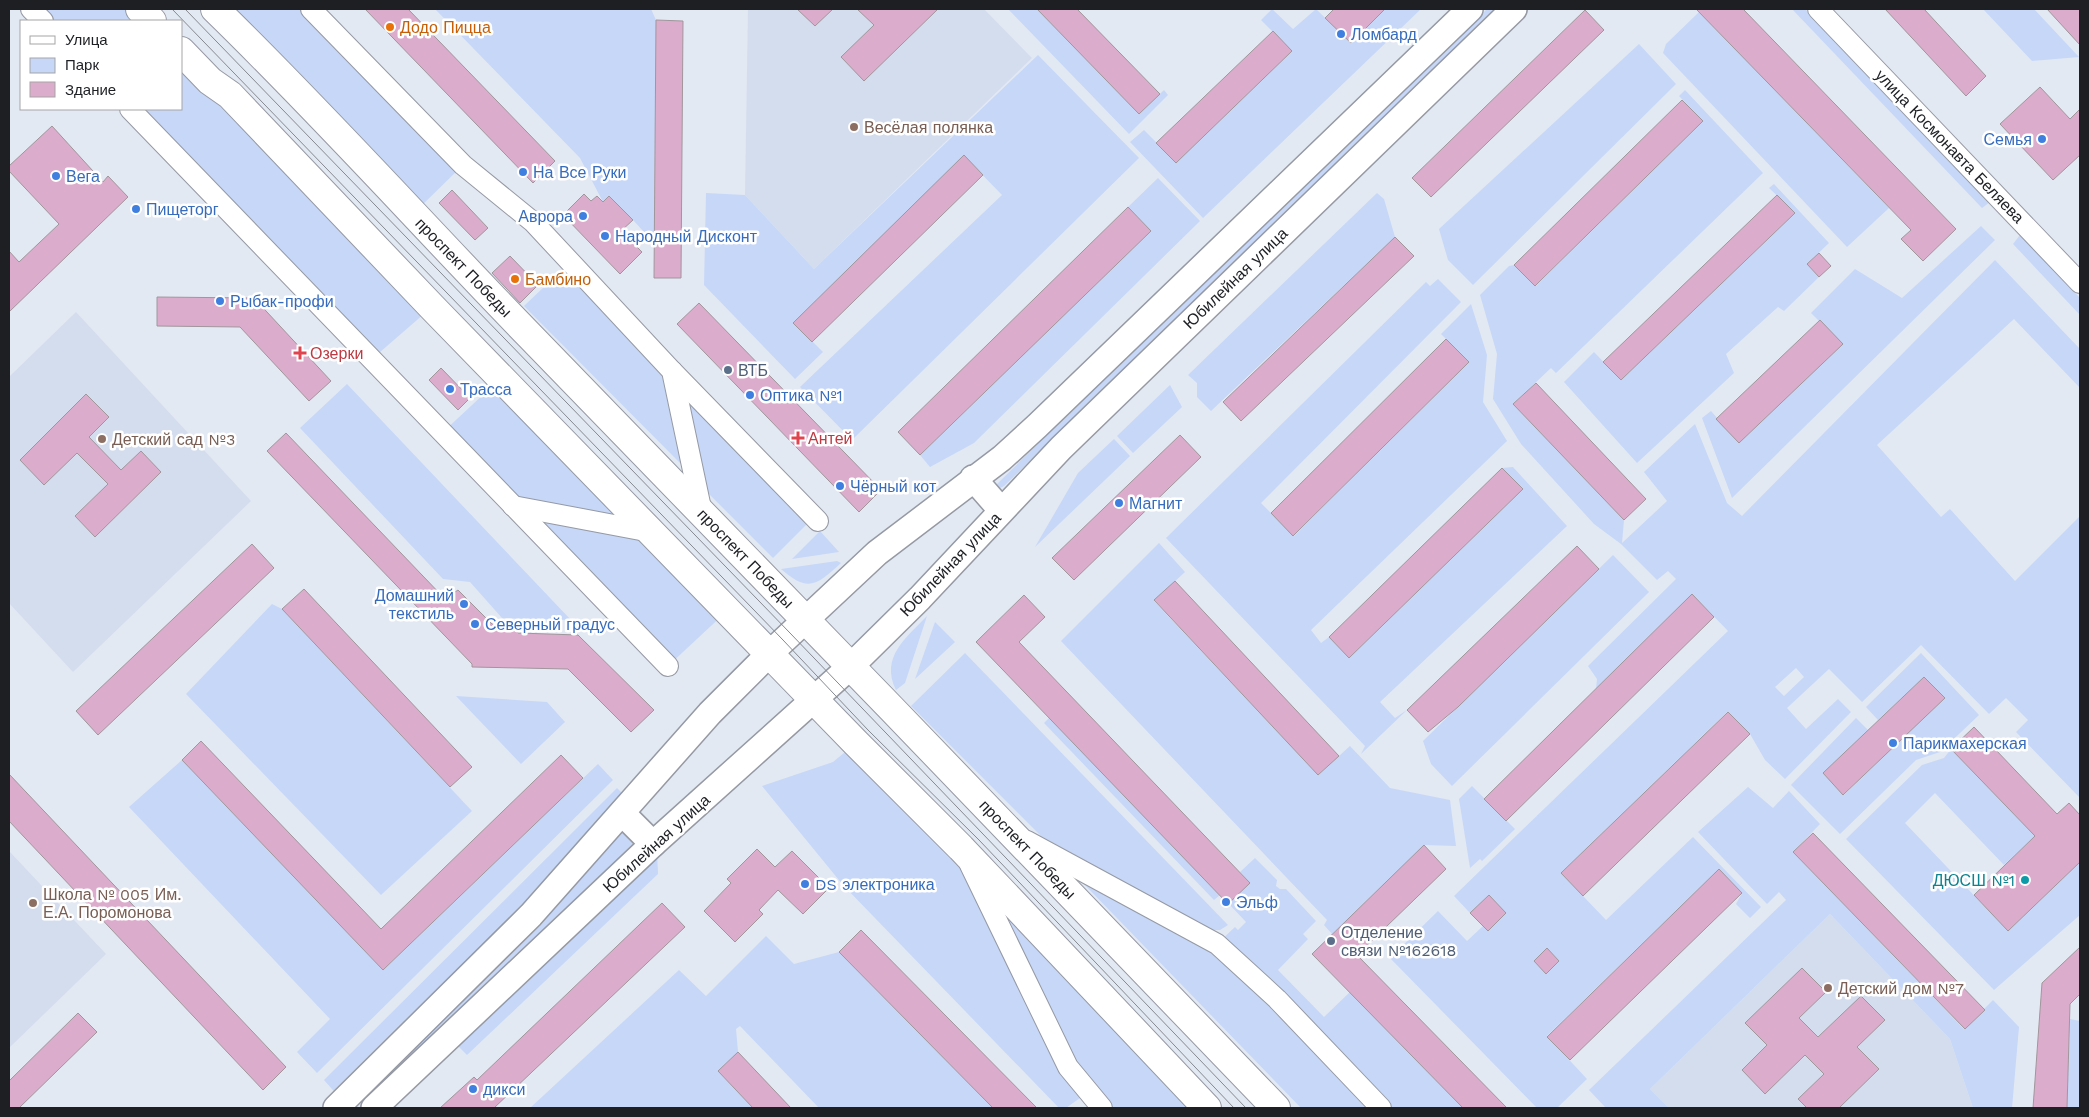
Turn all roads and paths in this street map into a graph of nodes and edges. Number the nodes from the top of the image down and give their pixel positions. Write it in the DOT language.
graph roads {
  1 [pos="31,9"];
  2 [pos="140,9"];
  3 [pos="215,9"];
  4 [pos="311,9"];
  5 [pos="1470,9"];
  6 [pos="1514,9"];
  7 [pos="1818,9"];
  8 [pos="43,20"];
  9 [pos="151,20"];
  10 [pos="182,52"];
  11 [pos="131,110"];
  12 [pos="2080,283"];
  13 [pos="672,371"];
  14 [pos="972,478"];
  15 [pos="513,506"];
  16 [pos="1001,510"];
  17 [pos="702,513"];
  18 [pos="818,521"];
  19 [pos="651,532"];
  20 [pos="805,619"];
  21 [pos="769,654"];
  22 [pos="668,666"];
  23 [pos="851,666"];
  24 [pos="815,701"];
  25 [pos="622,814"];
  26 [pos="1013,834"];
  27 [pos="653,844"];
  28 [pos="961,848"];
  29 [pos="371,1074"];
  30 [pos="382,1101"];
  31 [pos="336,1108"];
  32 [pos="1102,1108"];
  33 [pos="1207,1108"];
  34 [pos="1276,1108"];
  35 [pos="1381,1108"];
  1 -- 8 [label="street"];
  2 -- 9 [label="main road"];
  3 -- 17 [label="main road, проспект Победы"];
  4 -- 13 [label="street"];
  5 -- 14 [label="street, Юбилейная улица"];
  6 -- 16 [label="street, Юбилейная улица"];
  7 -- 12 [label="street, улица Космонавта Беляева"];
  10 -- 19 [label="main road"];
  11 -- 15 [label="street"];
  13 -- 17 [label="street"];
  13 -- 18 [label="street"];
  14 -- 16 [label="street"];
  14 -- 20 [label="street, Юбилейная улица"];
  15 -- 19 [label="street"];
  15 -- 22 [label="street"];
  16 -- 23 [label="street, Юбилейная улица"];
  17 -- 20 [label="main road, проспект Победы"];
  19 -- 21 [label="main road"];
  20 -- 21 [label="street, Юбилейная улица"];
  20 -- 23 [label="main road, проспект Победы"];
  21 -- 24 [label="main road"];
  21 -- 25 [label="street, Юбилейная улица"];
  23 -- 24 [label="street, Юбилейная улица"];
  23 -- 26 [label="main road, проспект Победы"];
  24 -- 27 [label="street, Юбилейная улица"];
  24 -- 28 [label="main road"];
  25 -- 27 [label="street"];
  25 -- 29 [label="street, Юбилейная улица"];
  26 -- 34 [label="main road, проспект Победы"];
  26 -- 35 [label="street"];
  27 -- 30 [label="street, Юбилейная улица"];
  28 -- 32 [label="street"];
  28 -- 33 [label="main road"];
  29 -- 30 [label="street"];
  29 -- 31 [label="street, Юбилейная улица"];
}
